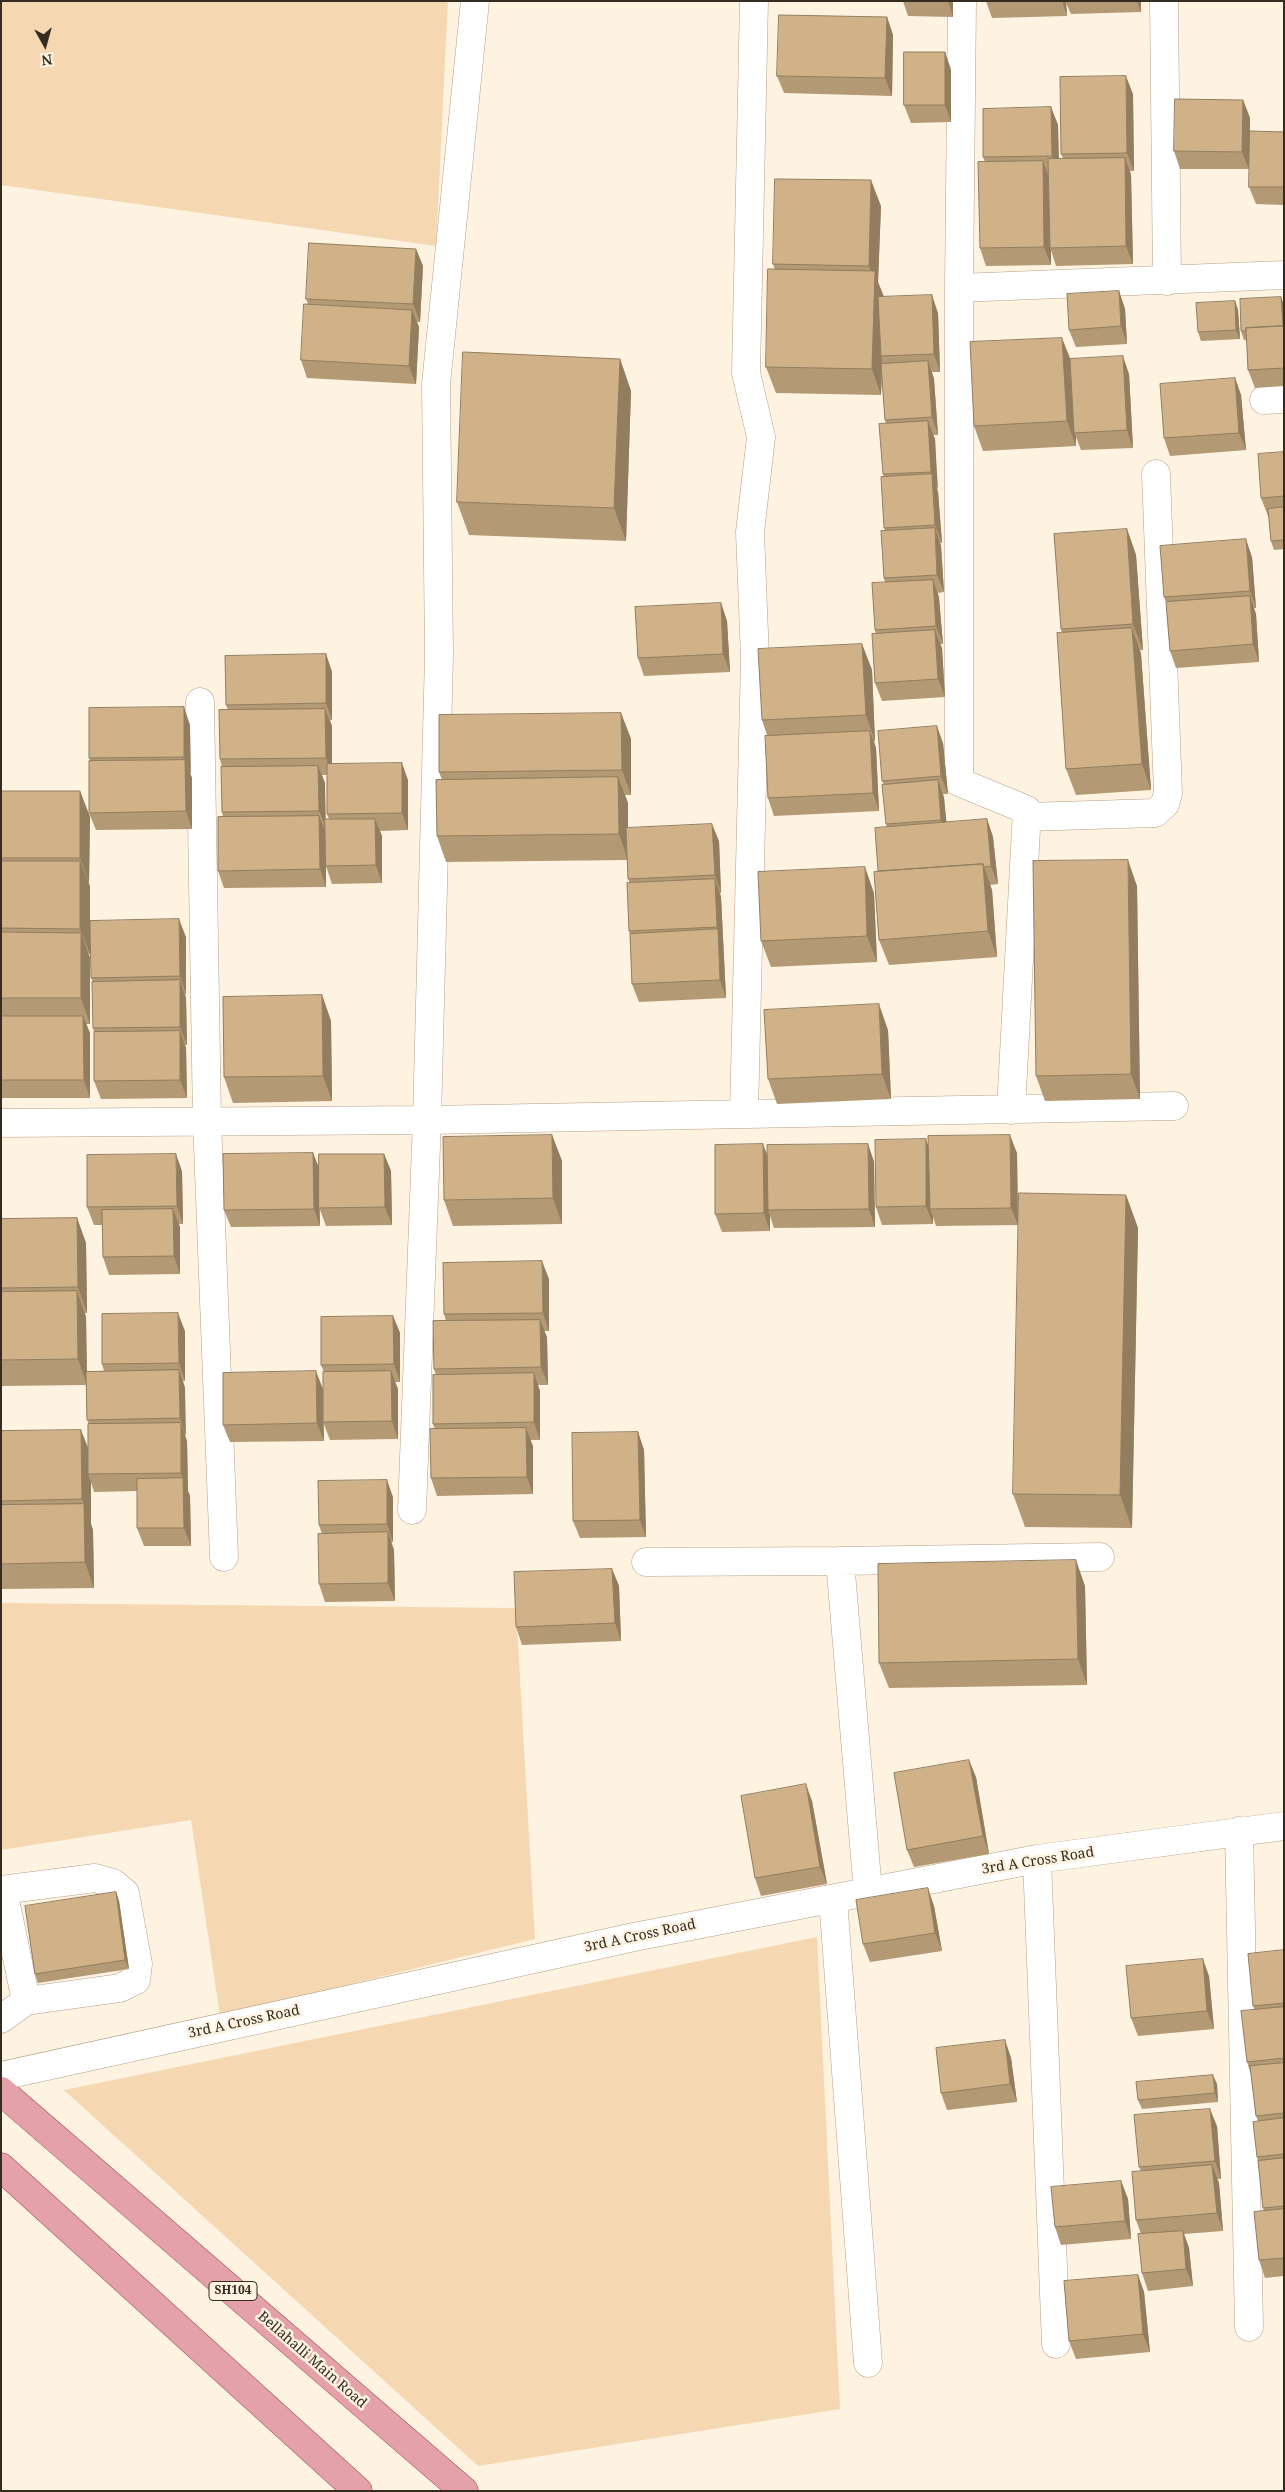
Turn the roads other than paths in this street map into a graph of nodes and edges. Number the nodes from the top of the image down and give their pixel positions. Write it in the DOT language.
graph roads {
  1 [pos="475,1"];
  2 [pos="754,1"];
  3 [pos="962,1"];
  4 [pos="1164,1"];
  5 [pos="1284,275"];
  6 [pos="1167,281"];
  7 [pos="959,288"];
  8 [pos="1156,474"];
  9 [pos="200,702"];
  10 [pos="1026,817"];
  11 [pos="1174,1106"];
  12 [pos="1011,1110"];
  13 [pos="744,1113"];
  14 [pos="207,1120"];
  15 [pos="427,1120"];
  16 [pos="1,1123"];
  17 [pos="412,1510"];
  18 [pos="224,1557"];
  19 [pos="1100,1557"];
  20 [pos="840,1561"];
  21 [pos="646,1562"];
  22 [pos="1284,1826"];
  23 [pos="1239,1830"];
  24 [pos="1038,1859"];
  25 [pos="2,1890"];
  26 [pos="868,1892"];
  27 [pos="832,1899"];
  28 [pos="26,2001"];
  29 [pos="1,2019"];
  30 [pos="1,2076"];
  31 [pos="1,2091"];
  32 [pos="1,2167"];
  33 [pos="1249,2326"];
  34 [pos="1056,2344"];
  35 [pos="868,2363"];
  36 [pos="358,2491"];
  37 [pos="464,2491"];
  1 -- 15 [label="street"];
  2 -- 13 [label="street"];
  3 -- 7 [label="street"];
  4 -- 6 [label="street"];
  5 -- 6 [label="street"];
  6 -- 7 [label="street"];
  7 -- 10 [label="street"];
  8 -- 10 [label="street"];
  9 -- 14 [label="street"];
  10 -- 12 [label="street"];
  11 -- 12 [label="street"];
  12 -- 13 [label="street"];
  13 -- 15 [label="street"];
  14 -- 15 [label="street"];
  14 -- 16 [label="street"];
  14 -- 18 [label="street"];
  15 -- 17 [label="street"];
  19 -- 20 [label="street"];
  20 -- 21 [label="street"];
  20 -- 26 [label="street"];
  22 -- 23 [label="street, 3rd A Cross Road"];
  23 -- 24 [label="street, 3rd A Cross Road"];
  23 -- 33 [label="street"];
  24 -- 26 [label="street, 3rd A Cross Road"];
  24 -- 34 [label="street"];
  25 -- 28 [label="street"];
  25 -- 28 [label="street"];
  26 -- 27 [label="street, 3rd A Cross Road"];
  27 -- 30 [label="street, 3rd A Cross Road"];
  27 -- 35 [label="street"];
  28 -- 29 [label="street"];
  31 -- 37 [label="main road, Bellahalli Main Road / SH104"];
  32 -- 36 [label="main road"];
}
